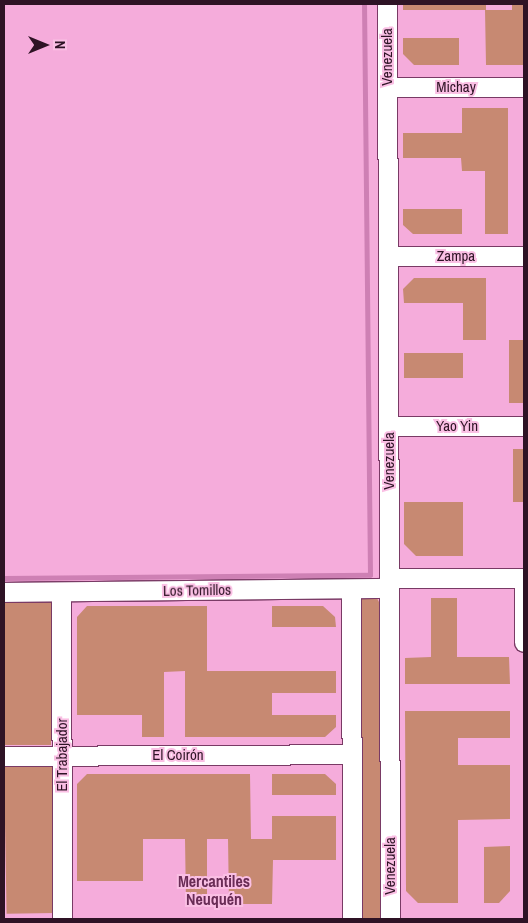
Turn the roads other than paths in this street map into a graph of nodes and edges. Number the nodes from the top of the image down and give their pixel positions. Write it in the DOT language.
graph roads {
  1 [pos="387,4"];
  2 [pos="388,87"];
  3 [pos="524,87"];
  4 [pos="388,256"];
  5 [pos="524,256"];
  6 [pos="389,426"];
  7 [pos="524,426"];
  8 [pos="524,578"];
  9 [pos="389,583"];
  10 [pos="351,589"];
  11 [pos="4,592"];
  12 [pos="61,592"];
  13 [pos="524,642"];
  14 [pos="352,754"];
  15 [pos="62,755"];
  16 [pos="4,756"];
  17 [pos="62,919"];
  18 [pos="352,919"];
  19 [pos="390,919"];
  1 -- 2 [label="street, Venezuela"];
  2 -- 3 [label="street, Michay"];
  2 -- 4 [label="street, Venezuela"];
  4 -- 5 [label="street, Zampa"];
  4 -- 6 [label="street, Venezuela"];
  6 -- 7 [label="street, Yao Yin"];
  6 -- 9 [label="street, Venezuela"];
  8 -- 9 [label="street, Los Tomillos"];
  8 -- 13 [label="street"];
  9 -- 10 [label="street, Los Tomillos"];
  9 -- 19 [label="street, Venezuela"];
  10 -- 12 [label="street, Los Tomillos"];
  10 -- 14 [label="street"];
  11 -- 12 [label="street, Los Tomillos"];
  12 -- 15 [label="street, El Trabajador"];
  14 -- 15 [label="street, El Coirón"];
  14 -- 18 [label="street"];
  15 -- 16 [label="street, El Coirón"];
  15 -- 17 [label="street, El Trabajador"];
}
